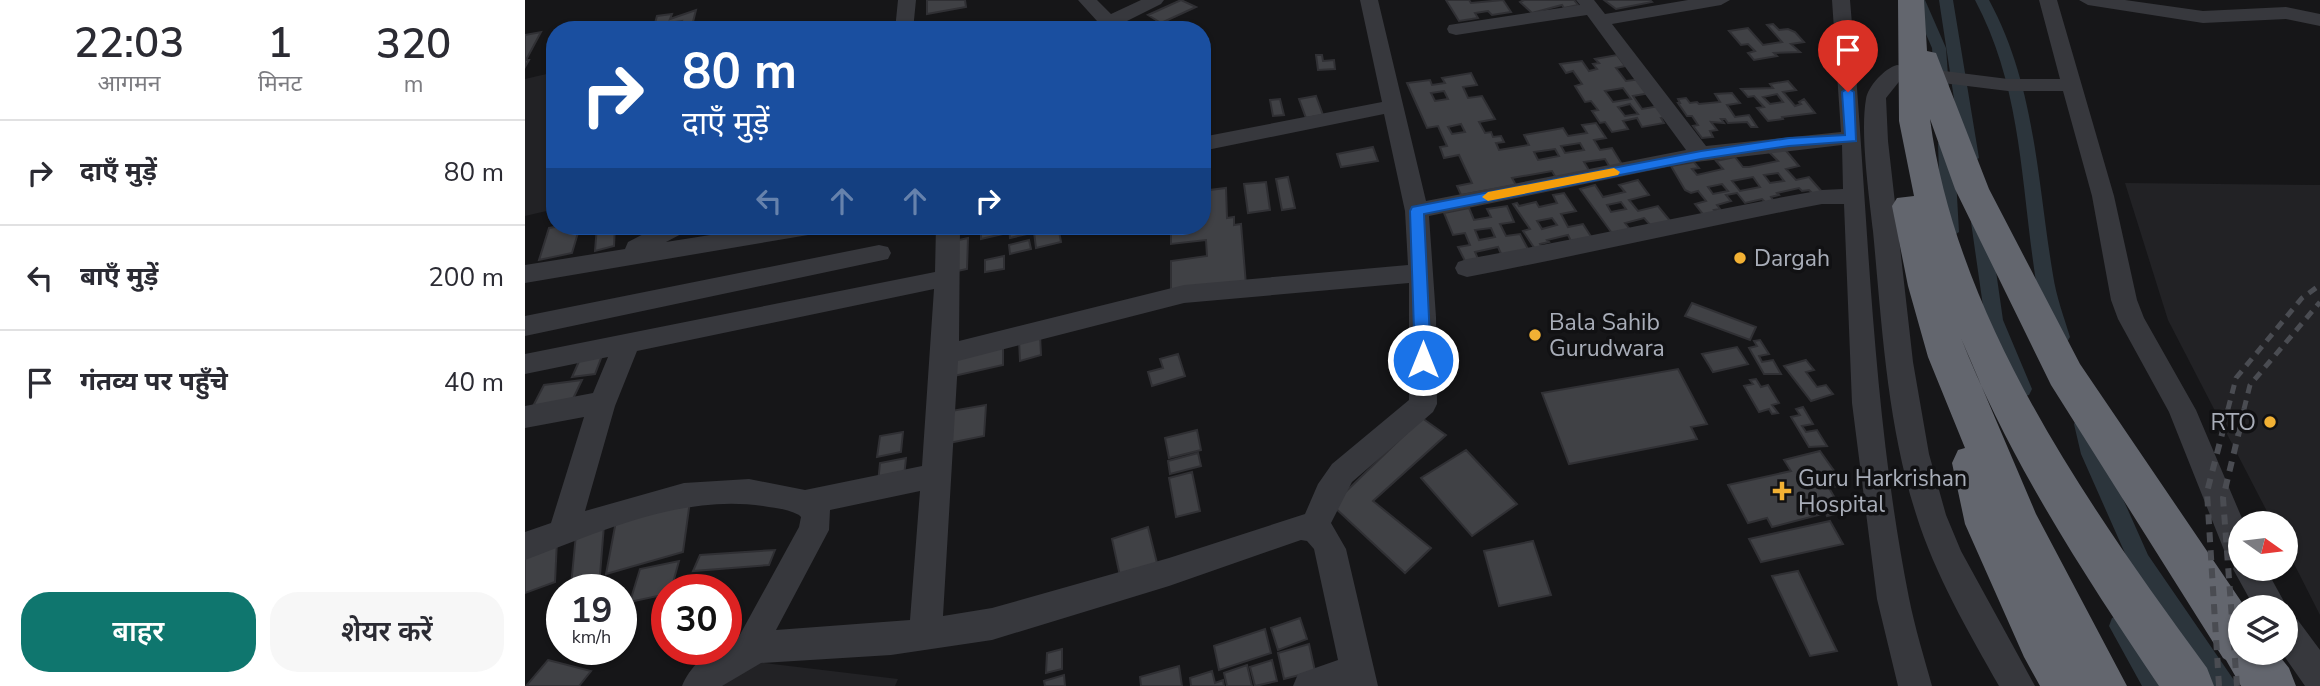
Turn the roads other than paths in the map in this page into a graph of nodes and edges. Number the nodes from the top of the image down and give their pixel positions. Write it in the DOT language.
graph roads {
  1 [pos="907,0"];
  2 [pos="1087,0"];
  3 [pos="1155,0"];
  4 [pos="1369,0"];
  5 [pos="1507,0"];
  6 [pos="1721,0"];
  7 [pos="1841,0"];
  8 [pos="2088,0"];
  9 [pos="1904,2"];
  10 [pos="2054,2"];
  11 [pos="1593,9"];
  12 [pos="1519,18"];
  13 [pos="2320,20"];
  14 [pos="905,21"];
  15 [pos="1098,21"];
  16 [pos="1111,21"];
  17 [pos="1456,29"];
  18 [pos="2062,85"];
  19 [pos="1848,92"];
  20 [pos="1877,94"];
  21 [pos="1393,106"];
  22 [pos="1851,138"];
  23 [pos="1211,142"];
  24 [pos="1701,155"];
  25 [pos="1854,196"];
  26 [pos="1417,211"];
  27 [pos="660,235"];
  28 [pos="759,235"];
  29 [pos="948,235"];
  30 [pos="879,253"];
  31 [pos="618,258"];
  32 [pos="1467,268"];
  33 [pos="1421,273"];
  34 [pos="525,274"];
  35 [pos="947,278"];
  36 [pos="525,326"];
  37 [pos="627,344"];
  38 [pos="946,354"];
  39 [pos="1947,357"];
  40 [pos="525,364"];
  41 [pos="603,402"];
  42 [pos="525,417"];
  43 [pos="937,475"];
  44 [pos="805,503"];
  45 [pos="2228,521"];
  46 [pos="1314,527"];
  47 [pos="563,532"];
  48 [pos="525,546"];
  49 [pos="2228,625"];
  50 [pos="926,634"];
  51 [pos="759,647"];
  52 [pos="2298,648"];
  53 [pos="2256,665"];
  54 [pos="1360,678"];
  55 [pos="2320,678"];
  56 [pos="699,686"];
  57 [pos="1310,686"];
  58 [pos="1915,686"];
  59 [pos="2018,686"];
  60 [pos="2067,686"];
  61 [pos="2102,686"];
  62 [pos="2189,686"];
  63 [pos="2271,686"];
  1 -- 14 [label="street"];
  2 -- 15 [label="street"];
  3 -- 16 [label="street"];
  4 -- 21 [label="street"];
  5 -- 12 [label="street"];
  6 -- 11 [label="street"];
  7 -- 19 [label="street"];
  8 -- 13 [label="street"];
  9 -- 39 [label="highway"];
  9 -- 49 [label="highway"];
  9 -- 62 [label="highway"];
  10 -- 18 [label="street"];
  11 -- 12 [label="street"];
  11 -- 24 [label="street"];
  12 -- 17 [label="street"];
  18 -- 20 [label="street"];
  18 -- 45 [label="street"];
  19 -- 20 [label="street"];
  19 -- 22 [label="street"];
  20 -- 59 [label="street"];
  21 -- 23 [label="street"];
  21 -- 26 [label="street"];
  22 -- 24 [label="street"];
  22 -- 25 [label="street"];
  24 -- 26 [label="street"];
  25 -- 32 [label="street"];
  25 -- 58 [label="street"];
  26 -- 33 [label="street"];
  27 -- 31 [label="street"];
  28 -- 31 [label="street"];
  29 -- 35 [label="street"];
  30 -- 36 [label="street"];
  31 -- 34 [label="street"];
  33 -- 38 [label="street"];
  33 -- 46 [label="street"];
  35 -- 37 [label="street"];
  35 -- 38 [label="street"];
  37 -- 40 [label="street"];
  37 -- 41 [label="street"];
  38 -- 43 [label="street"];
  39 -- 60 [label="highway"];
  39 -- 61 [label="highway"];
  41 -- 42 [label="street"];
  41 -- 47 [label="street"];
  43 -- 44 [label="street"];
  43 -- 50 [label="street"];
  44 -- 47 [label="street"];
  44 -- 51 [label="street"];
  46 -- 50 [label="street"];
  46 -- 54 [label="street"];
  47 -- 48 [label="street"];
  50 -- 51 [label="street"];
  51 -- 56 [label="street"];
  52 -- 55 [label="street"];
  53 -- 63 [label="highway"];
  54 -- 57 [label="street"];
}
